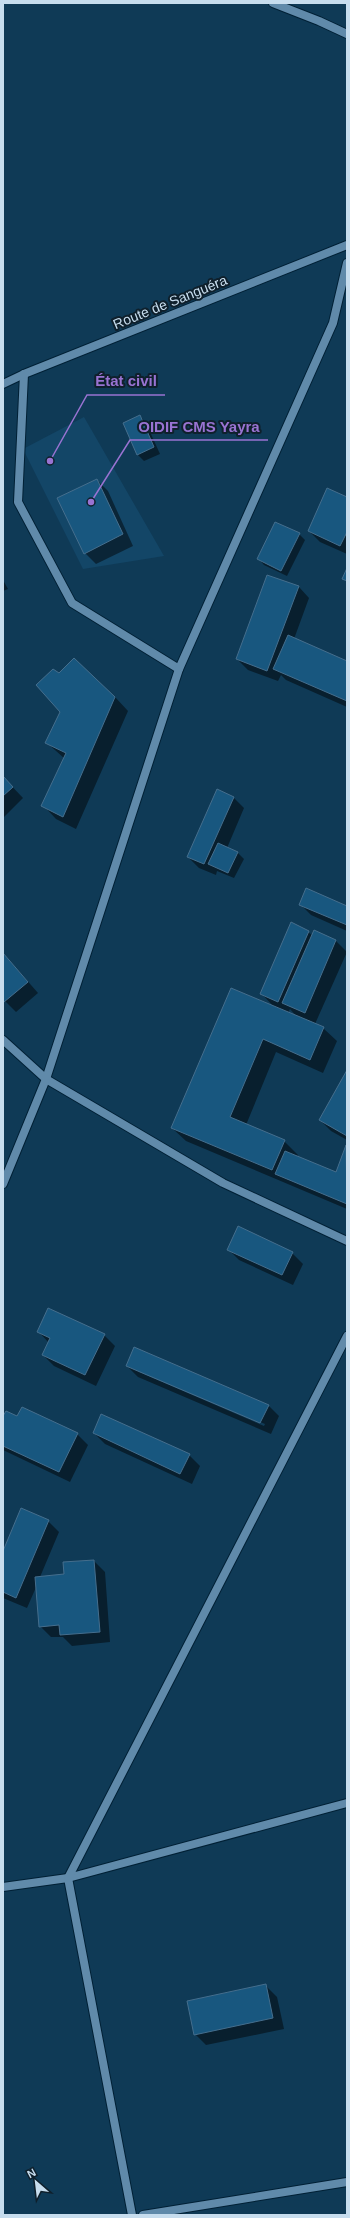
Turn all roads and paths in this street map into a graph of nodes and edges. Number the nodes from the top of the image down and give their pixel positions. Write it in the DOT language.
graph roads {
  1 [pos="274,3"];
  2 [pos="347,34"];
  3 [pos="347,245"];
  4 [pos="347,262"];
  5 [pos="24,374"];
  6 [pos="3,384"];
  7 [pos="179,669"];
  8 [pos="3,1040"];
  9 [pos="46,1079"];
  10 [pos="3,1184"];
  11 [pos="347,1240"];
  12 [pos="347,1336"];
  13 [pos="347,1803"];
  14 [pos="68,1878"];
  15 [pos="3,1886"];
  16 [pos="347,2182"];
  17 [pos="174,2212"];
  18 [pos="132,2215"];
  19 [pos="143,2215"];
  1 -- 2 [label="street"];
  3 -- 5 [label="street, Route de Sanguéra"];
  4 -- 7 [label="street"];
  5 -- 6 [label="street, Route de Sanguéra"];
  5 -- 7 [label="street"];
  7 -- 9 [label="street"];
  8 -- 9 [label="street"];
  9 -- 10 [label="street"];
  9 -- 11 [label="street"];
  12 -- 14 [label="street"];
  13 -- 14 [label="street"];
  14 -- 15 [label="street"];
  14 -- 18 [label="street"];
  16 -- 17 [label="street"];
  17 -- 19 [label="street"];
}
